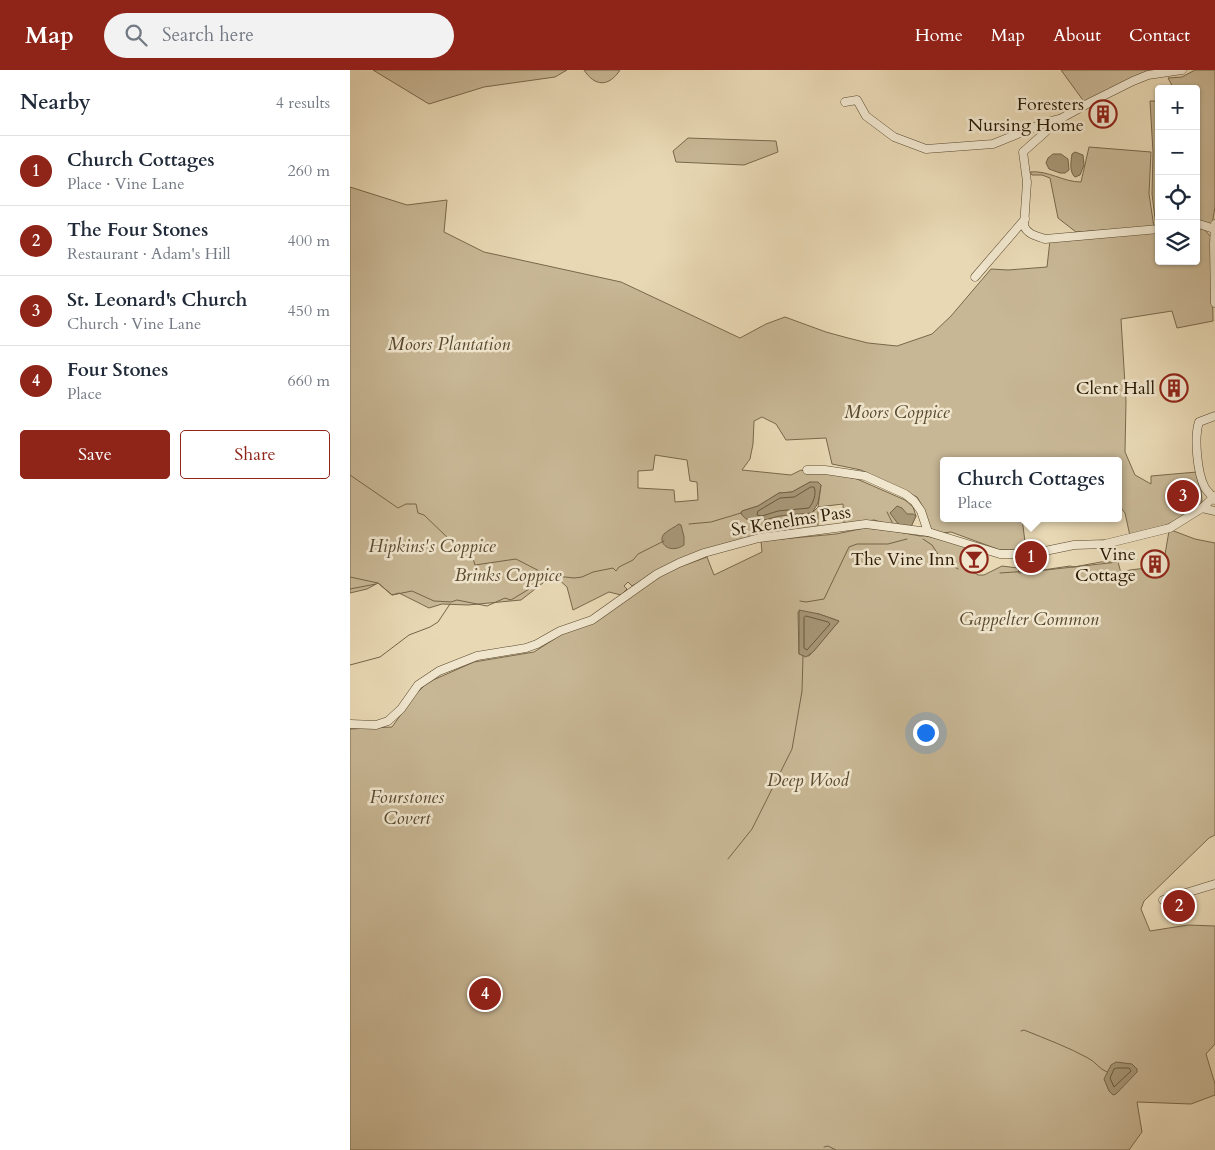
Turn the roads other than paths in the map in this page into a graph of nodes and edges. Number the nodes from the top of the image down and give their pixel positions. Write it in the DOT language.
graph roads {
  1 [pos="1182,70"];
  2 [pos="845,102"];
  3 [pos="1060,119"];
  4 [pos="1026,217"];
  5 [pos="1200,224"];
  6 [pos="1215,226"];
  7 [pos="1155,229"];
  8 [pos="975,277"];
  9 [pos="1215,303"];
  10 [pos="1215,416"];
  11 [pos="807,470"];
  12 [pos="1214,498"];
  13 [pos="1202,508"];
  14 [pos="1215,511"];
  15 [pos="928,532"];
  16 [pos="350,724"];
  17 [pos="1215,884"];
  18 [pos="1163,900"];
  1 -- 3 [label="street"];
  2 -- 3 [label="street"];
  3 -- 4 [label="street"];
  4 -- 7 [label="street"];
  4 -- 8 [label="street"];
  5 -- 6 [label="street"];
  6 -- 9 [label="street"];
  10 -- 12 [label="street"];
  11 -- 15 [label="street"];
  12 -- 13 [label="street, St Kenelms Pass"];
  13 -- 14 [label="street"];
  13 -- 15 [label="street, St Kenelms Pass"];
  15 -- 16 [label="street, St Kenelms Pass"];
  17 -- 18 [label="street"];
}
